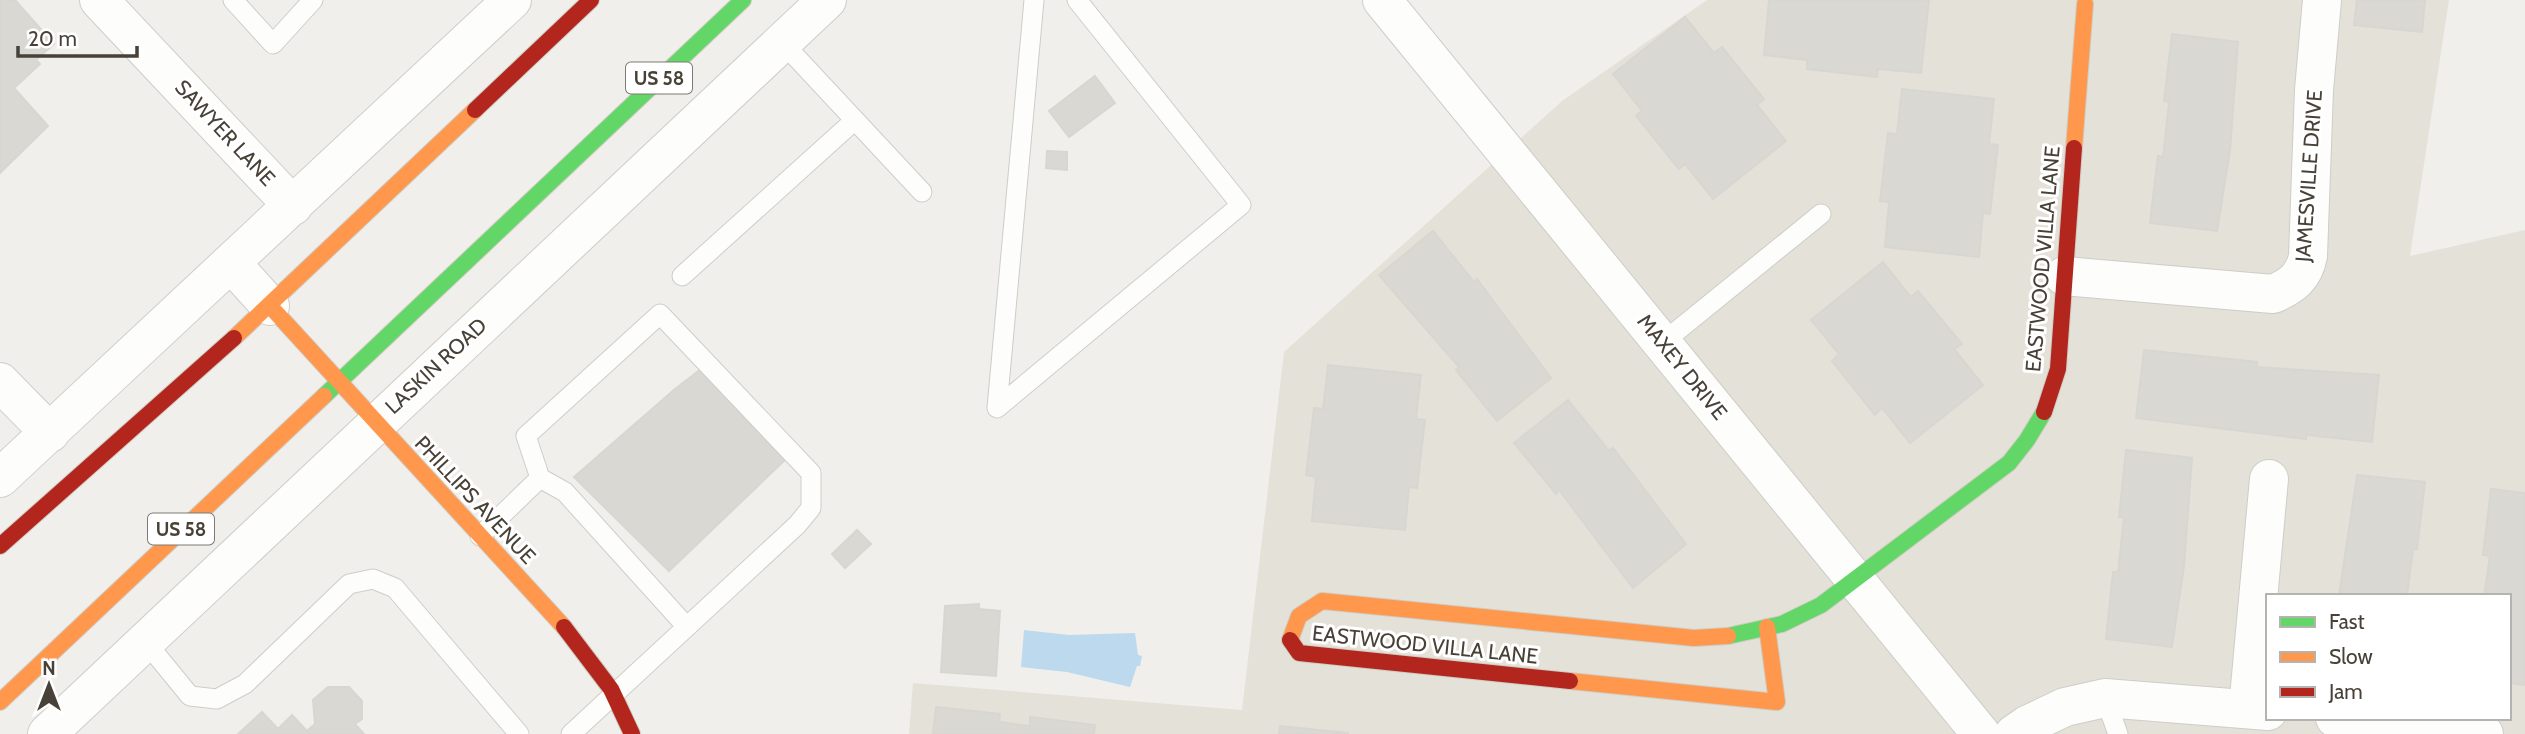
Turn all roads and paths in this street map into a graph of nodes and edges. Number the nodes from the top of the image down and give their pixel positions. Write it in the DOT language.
graph roads {
  1 [pos="99,0"];
  2 [pos="233,0"];
  3 [pos="313,0"];
  4 [pos="512,0"];
  5 [pos="591,0"];
  6 [pos="743,0"];
  7 [pos="827,0"];
  8 [pos="1034,0"];
  9 [pos="1077,0"];
  10 [pos="1382,0"];
  11 [pos="2322,0"];
  12 [pos="2085,4"];
  13 [pos="782,42"];
  14 [pos="855,120"];
  15 [pos="922,192"];
  16 [pos="293,206"];
  17 [pos="1821,214"];
  18 [pos="232,264"];
  19 [pos="682,276"];
  20 [pos="2064,276"];
  21 [pos="270,306"];
  22 [pos="1662,342"];
  23 [pos="337,381"];
  24 [pos="0,382"];
  25 [pos="375,423"];
  26 [pos="50,433"];
  27 [pos="0,478"];
  28 [pos="540,478"];
  29 [pos="2269,479"];
  30 [pos="480,536"];
  31 [pos="0,546"];
  32 [pos="1855,578"];
  33 [pos="686,626"];
  34 [pos="1767,627"];
  35 [pos="145,642"];
  36 [pos="614,692"];
  37 [pos="2105,698"];
  38 [pos="0,702"];
  39 [pos="2258,710"];
  40 [pos="2349,720"];
  41 [pos="2424,731"];
  42 [pos="47,734"];
  43 [pos="519,734"];
  44 [pos="570,734"];
  45 [pos="632,734"];
  46 [pos="1980,734"];
  47 [pos="2014,734"];
  48 [pos="2118,734"];
  49 [pos="2484,734"];
  1 -- 16 [label="street, SAWYER LANE"];
  2 -- 3 [label="lane"];
  4 -- 16 [label="street"];
  5 -- 21 [label="street"];
  6 -- 23 [label="street, US 58"];
  7 -- 13 [label="street, LASKIN ROAD"];
  8 -- 9 [label="lane"];
  10 -- 22 [label="street, MAXEY DRIVE"];
  11 -- 20 [label="street, JAMESVILLE DRIVE"];
  12 -- 20 [label="street, EASTWOOD VILLA LANE"];
  13 -- 14 [label="lane"];
  13 -- 25 [label="street, LASKIN ROAD"];
  14 -- 15 [label="lane"];
  14 -- 19 [label="lane"];
  16 -- 18 [label="street"];
  17 -- 22 [label="lane"];
  18 -- 21 [label="street"];
  18 -- 26 [label="street"];
  20 -- 32 [label="street, EASTWOOD VILLA LANE"];
  21 -- 23 [label="street, PHILLIPS AVENUE"];
  21 -- 31 [label="street"];
  22 -- 32 [label="street, MAXEY DRIVE"];
  23 -- 25 [label="street, PHILLIPS AVENUE"];
  23 -- 38 [label="street, US 58"];
  24 -- 26 [label="street"];
  25 -- 30 [label="street, PHILLIPS AVENUE"];
  25 -- 35 [label="street, LASKIN ROAD"];
  26 -- 27 [label="street"];
  28 -- 30 [label="lane"];
  28 -- 33 [label="lane"];
  28 -- 33 [label="lane"];
  29 -- 39 [label="street"];
  30 -- 36 [label="street, PHILLIPS AVENUE"];
  32 -- 34 [label="street, EASTWOOD VILLA LANE"];
  32 -- 46 [label="street, MAXEY DRIVE"];
  33 -- 36 [label="lane"];
  34 -- 34 [label="street, EASTWOOD VILLA LANE"];
  35 -- 42 [label="street, LASKIN ROAD"];
  35 -- 43 [label="lane"];
  36 -- 44 [label="lane"];
  36 -- 45 [label="street, PHILLIPS AVENUE"];
  37 -- 39 [label="street"];
  37 -- 47 [label="street"];
  37 -- 48 [label="lane"];
  40 -- 41 [label="street"];
  41 -- 49 [label="street"];
}
